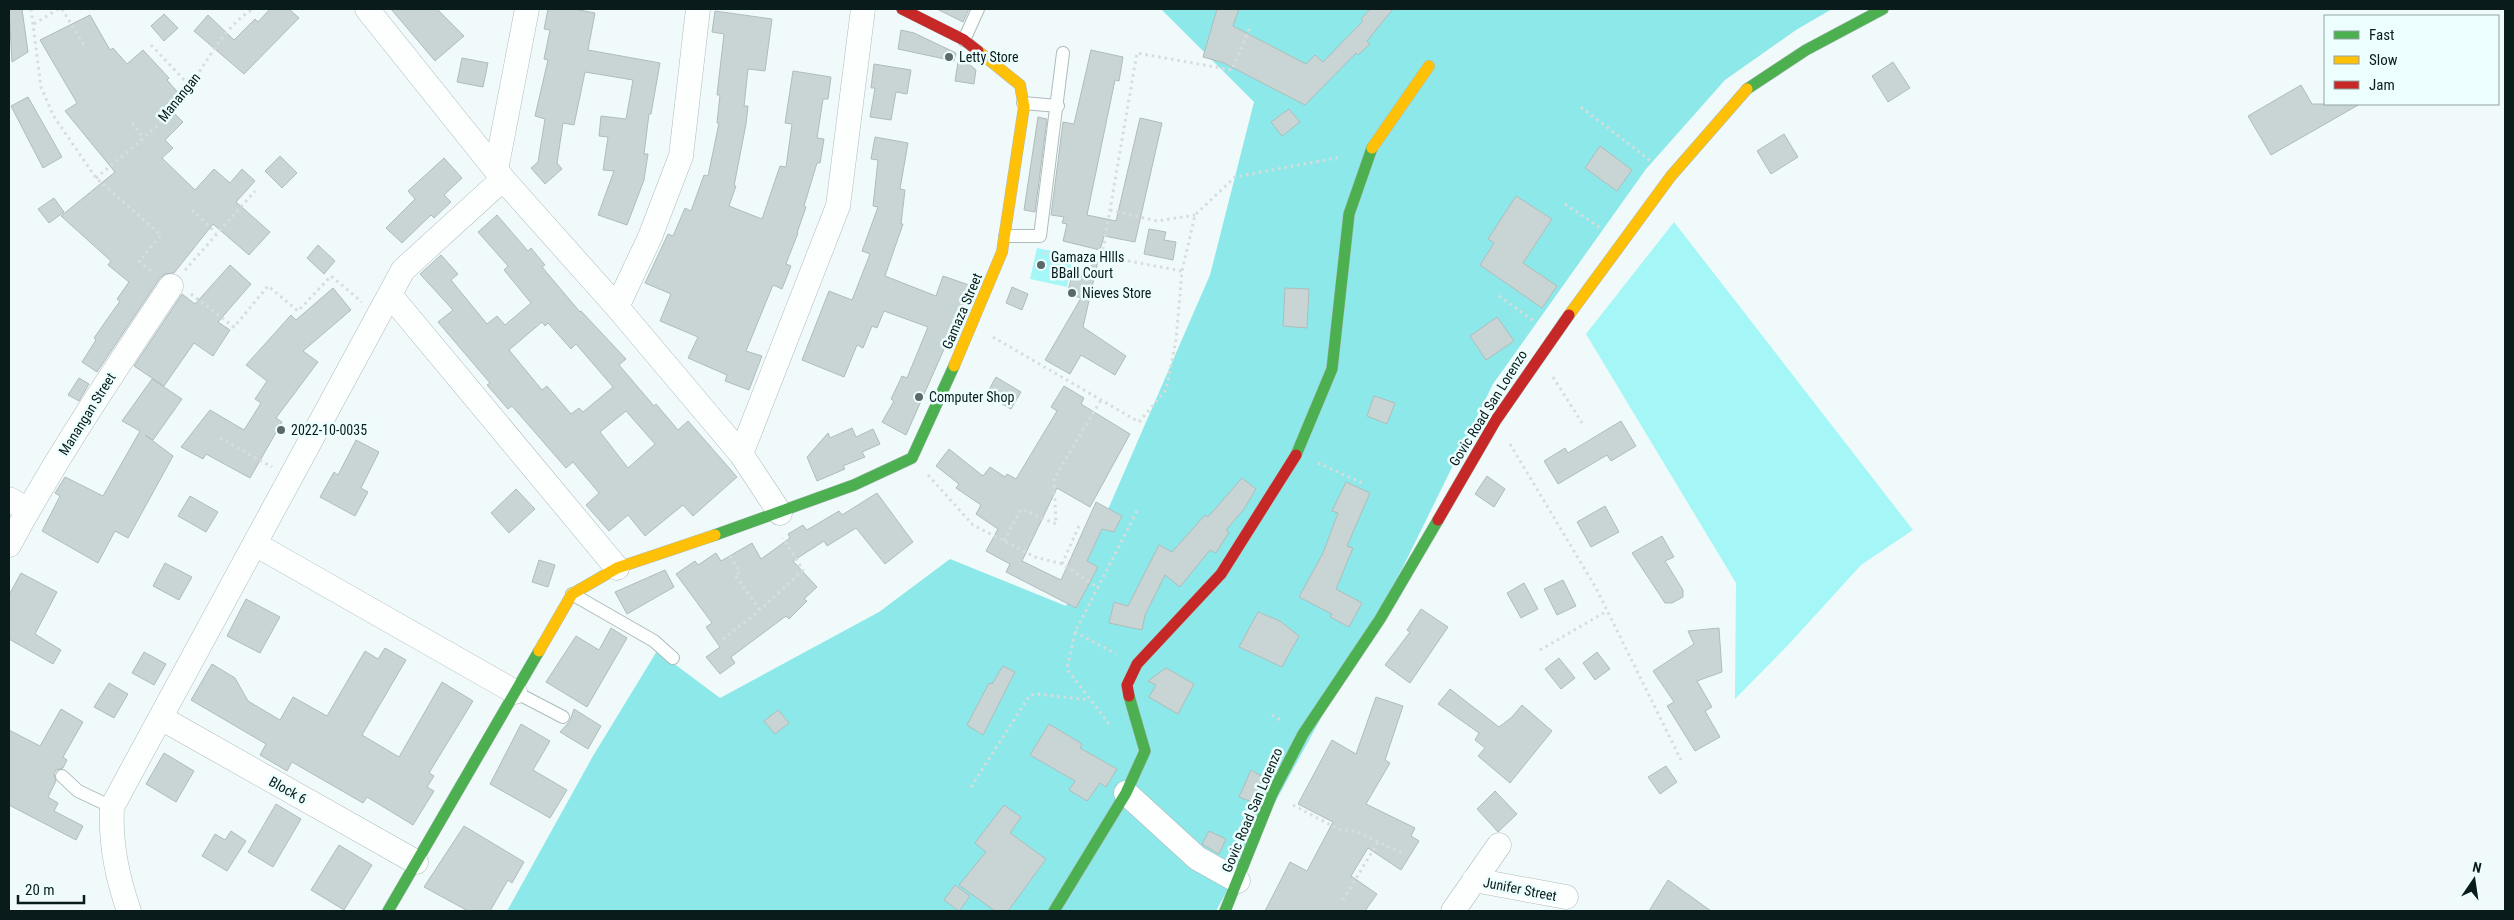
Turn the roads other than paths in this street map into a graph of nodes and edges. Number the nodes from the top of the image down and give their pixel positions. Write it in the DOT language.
graph roads {
  1 [pos="367,9"];
  2 [pos="527,9"];
  3 [pos="698,9"];
  4 [pos="863,9"];
  5 [pos="902,9"];
  6 [pos="978,9"];
  7 [pos="1883,9"];
  8 [pos="964,40"];
  9 [pos="1063,53"];
  10 [pos="1429,66"];
  11 [pos="1023,103"];
  12 [pos="1058,106"];
  13 [pos="500,174"];
  14 [pos="1005,236"];
  15 [pos="173,284"];
  16 [pos="390,295"];
  17 [pos="618,307"];
  18 [pos="742,454"];
  19 [pos="18,504"];
  20 [pos="774,515"];
  21 [pos="255,544"];
  22 [pos="9,545"];
  23 [pos="617,568"];
  24 [pos="572,594"];
  25 [pos="674,658"];
  26 [pos="515,692"];
  27 [pos="161,718"];
  28 [pos="563,718"];
  29 [pos="62,776"];
  30 [pos="1126,793"];
  31 [pos="112,807"];
  32 [pos="1499,845"];
  33 [pos="416,862"];
  34 [pos="1474,880"];
  35 [pos="1238,881"];
  36 [pos="1566,897"];
  37 [pos="129,911"];
  38 [pos="388,911"];
  39 [pos="1054,911"];
  40 [pos="1225,911"];
  41 [pos="1453,911"];
  1 -- 13 [label="street"];
  2 -- 13 [label="street"];
  3 -- 17 [label="street"];
  4 -- 18 [label="street"];
  5 -- 8 [label="street, Gamaza Street"];
  6 -- 8 [label="lane"];
  7 -- 35 [label="street, Govic Road San Lorenzo"];
  8 -- 11 [label="street, Gamaza Street"];
  9 -- 12 [label="lane"];
  10 -- 30 [label="street"];
  11 -- 12 [label="lane"];
  11 -- 14 [label="street, Gamaza Street"];
  12 -- 14 [label="lane"];
  13 -- 16 [label="street"];
  13 -- 17 [label="street"];
  14 -- 20 [label="street, Gamaza Street"];
  15 -- 19 [label="street, Manangan Street"];
  16 -- 21 [label="street"];
  16 -- 23 [label="street"];
  17 -- 18 [label="street"];
  18 -- 20 [label="street"];
  19 -- 22 [label="street, Manangan Street"];
  20 -- 23 [label="street"];
  21 -- 26 [label="street"];
  21 -- 27 [label="street"];
  23 -- 24 [label="street"];
  24 -- 25 [label="lane"];
  24 -- 26 [label="street"];
  26 -- 28 [label="lane"];
  26 -- 33 [label="street"];
  27 -- 31 [label="street"];
  27 -- 33 [label="street, Block 6"];
  29 -- 31 [label="lane"];
  30 -- 35 [label="street"];
  30 -- 39 [label="street"];
  31 -- 37 [label="street"];
  32 -- 34 [label="street"];
  33 -- 38 [label="street"];
  34 -- 36 [label="street, Junifer Street"];
  34 -- 41 [label="street"];
  35 -- 40 [label="street, Govic Road San Lorenzo"];
}
